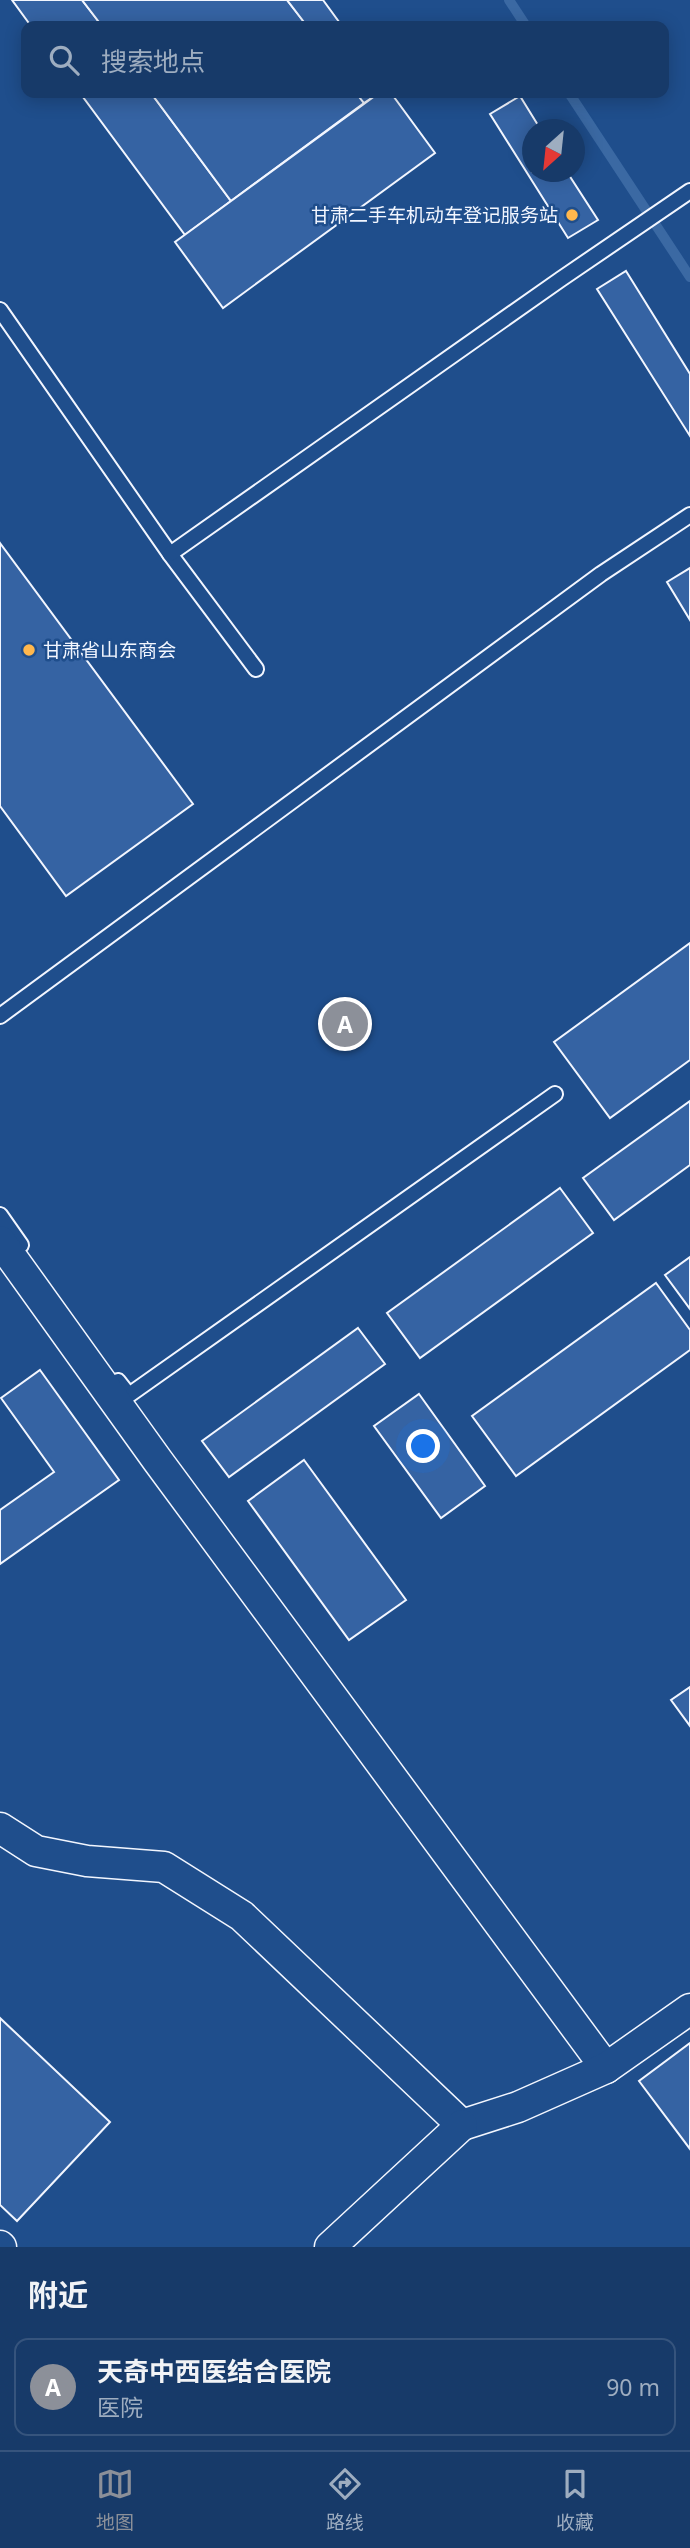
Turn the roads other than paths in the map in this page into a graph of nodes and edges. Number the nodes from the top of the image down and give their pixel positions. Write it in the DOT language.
graph roads {
  1 [pos="688,192"];
  2 [pos="0,310"];
  3 [pos="690,515"];
  4 [pos="170,554"];
  5 [pos="257,669"];
  6 [pos="0,1016"];
  7 [pos="555,1094"];
  8 [pos="0,1214"];
  9 [pos="6,1247"];
  10 [pos="0,1828"];
  11 [pos="690,2009"];
  12 [pos="606,2068"];
  13 [pos="462,2126"];
  14 [pos="330,2247"];
  1 -- 4 [label="lane"];
  2 -- 4 [label="lane"];
  3 -- 6 [label="lane"];
  4 -- 5 [label="lane"];
  7 -- 9 [label="lane"];
  8 -- 9 [label="lane"];
  9 -- 12 [label="street"];
  10 -- 13 [label="street"];
  11 -- 12 [label="street"];
  12 -- 13 [label="street"];
  13 -- 14 [label="street"];
}
